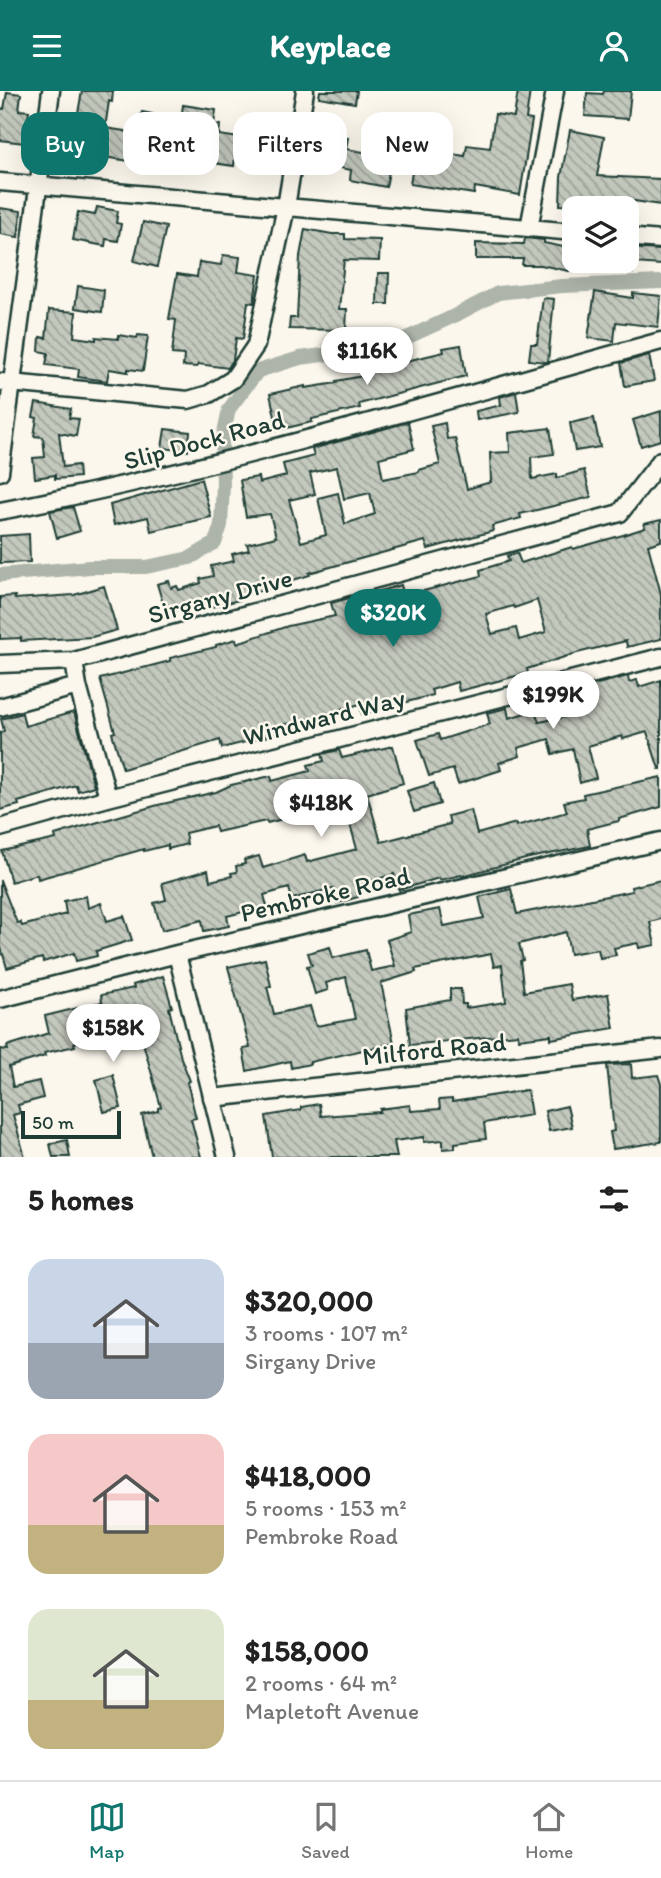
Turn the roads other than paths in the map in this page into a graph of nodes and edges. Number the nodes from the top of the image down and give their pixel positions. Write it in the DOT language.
graph roads {
  1 [pos="51,91"];
  2 [pos="305,91"];
  3 [pos="555,91"];
  4 [pos="0,182"];
  5 [pos="37,186"];
  6 [pos="286,207"];
  7 [pos="529,228"];
  8 [pos="562,231"];
  9 [pos="639,238"];
  10 [pos="661,240"];
  11 [pos="661,341"];
  12 [pos="5,383"];
  13 [pos="661,460"];
  14 [pos="0,473"];
  15 [pos="0,511"];
  16 [pos="661,657"];
  17 [pos="74,661"];
  18 [pos="0,664"];
  19 [pos="78,686"];
  20 [pos="0,707"];
  21 [pos="108,797"];
  22 [pos="0,828"];
  23 [pos="661,841"];
  24 [pos="177,954"];
  25 [pos="0,999"];
  26 [pos="661,1049"];
  27 [pos="212,1098"];
  28 [pos="227,1157"];
  1 -- 5 [label="street"];
  2 -- 6 [label="street"];
  3 -- 7 [label="street"];
  4 -- 5 [label="street"];
  5 -- 6 [label="street"];
  5 -- 12 [label="street"];
  6 -- 7 [label="street"];
  6 -- 12 [label="street"];
  7 -- 8 [label="street"];
  9 -- 10 [label="street"];
  11 -- 15 [label="street, Slip Dock Road"];
  12 -- 14 [label="street"];
  13 -- 17 [label="street, Sirgany Drive"];
  16 -- 21 [label="street, Windward Way"];
  17 -- 18 [label="street, Sirgany Drive"];
  17 -- 19 [label="street"];
  19 -- 20 [label="street"];
  19 -- 21 [label="street"];
  21 -- 22 [label="street, Windward Way"];
  23 -- 24 [label="street, Pembroke Road"];
  24 -- 25 [label="street, Pembroke Road"];
  24 -- 27 [label="street"];
  26 -- 27 [label="street, Milford Road"];
  27 -- 28 [label="street"];
}
